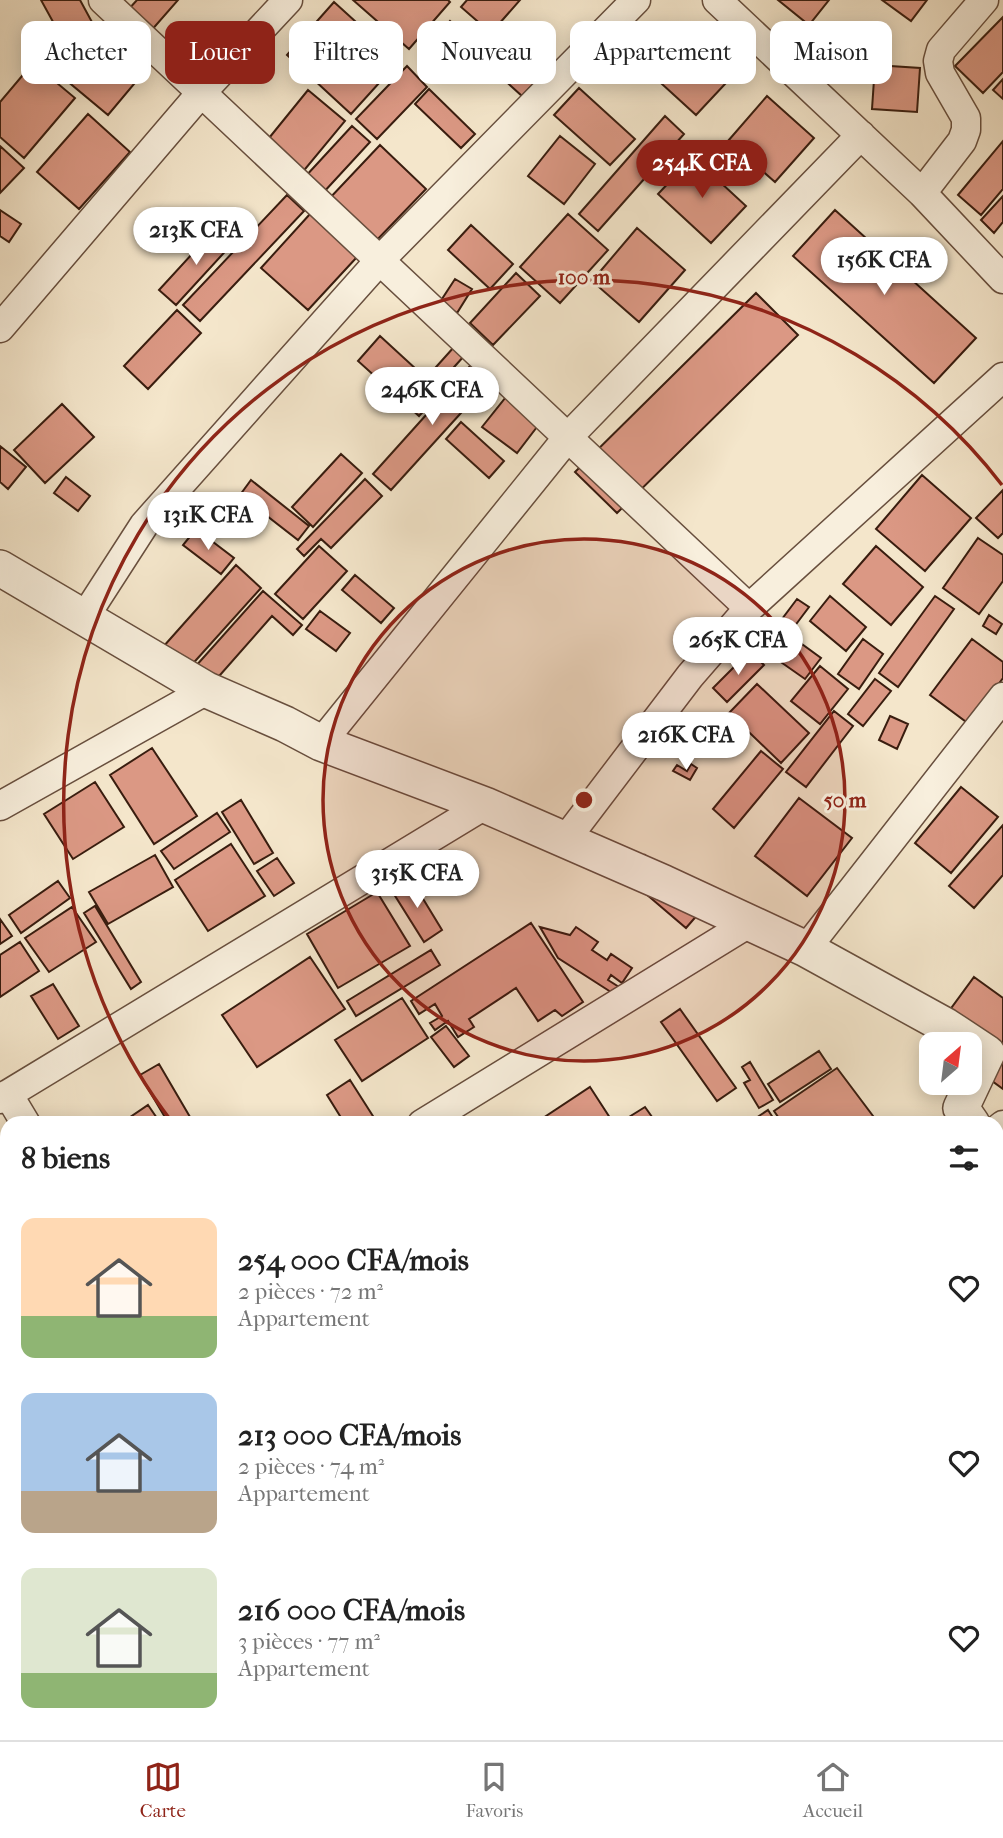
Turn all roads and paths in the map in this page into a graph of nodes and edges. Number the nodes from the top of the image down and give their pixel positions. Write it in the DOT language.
graph roads {
  1 [pos="103,0"];
  2 [pos="288,0"];
  3 [pos="636,0"];
  4 [pos="717,0"];
  5 [pos="985,0"];
  6 [pos="201,93"];
  7 [pos="861,135"];
  8 [pos="922,193"];
  9 [pos="380,260"];
  10 [pos="1003,279"];
  11 [pos="0,328"];
  12 [pos="1003,377"];
  13 [pos="568,437"];
  14 [pos="0,568"];
  15 [pos="749,608"];
  16 [pos="84,618"];
  17 [pos="207,690"];
  18 [pos="1003,697"];
  19 [pos="321,743"];
  20 [pos="485,805"];
  21 [pos="0,806"];
  22 [pos="565,839"];
  23 [pos="749,923"];
  24 [pos="806,949"];
  25 [pos="4,1097"];
  26 [pos="19,1116"];
  27 [pos="435,1116"];
  28 [pos="966,1116"];
  1 -- 6 [label="street"];
  2 -- 6 [label="street"];
  3 -- 9 [label="street"];
  4 -- 7 [label="street"];
  5 -- 8 [label="street"];
  6 -- 9 [label="street"];
  6 -- 11 [label="street"];
  7 -- 8 [label="street"];
  7 -- 13 [label="street"];
  8 -- 10 [label="street"];
  9 -- 13 [label="street"];
  9 -- 16 [label="street"];
  12 -- 15 [label="street"];
  13 -- 15 [label="street"];
  13 -- 19 [label="street"];
  14 -- 16 [label="street"];
  15 -- 22 [label="street"];
  16 -- 17 [label="street"];
  17 -- 19 [label="street"];
  17 -- 21 [label="street"];
  18 -- 24 [label="street"];
  19 -- 20 [label="street"];
  20 -- 22 [label="street"];
  20 -- 25 [label="street"];
  22 -- 23 [label="street"];
  23 -- 24 [label="street"];
  23 -- 27 [label="street"];
  24 -- 28 [label="street"];
  25 -- 26 [label="street"];
}
